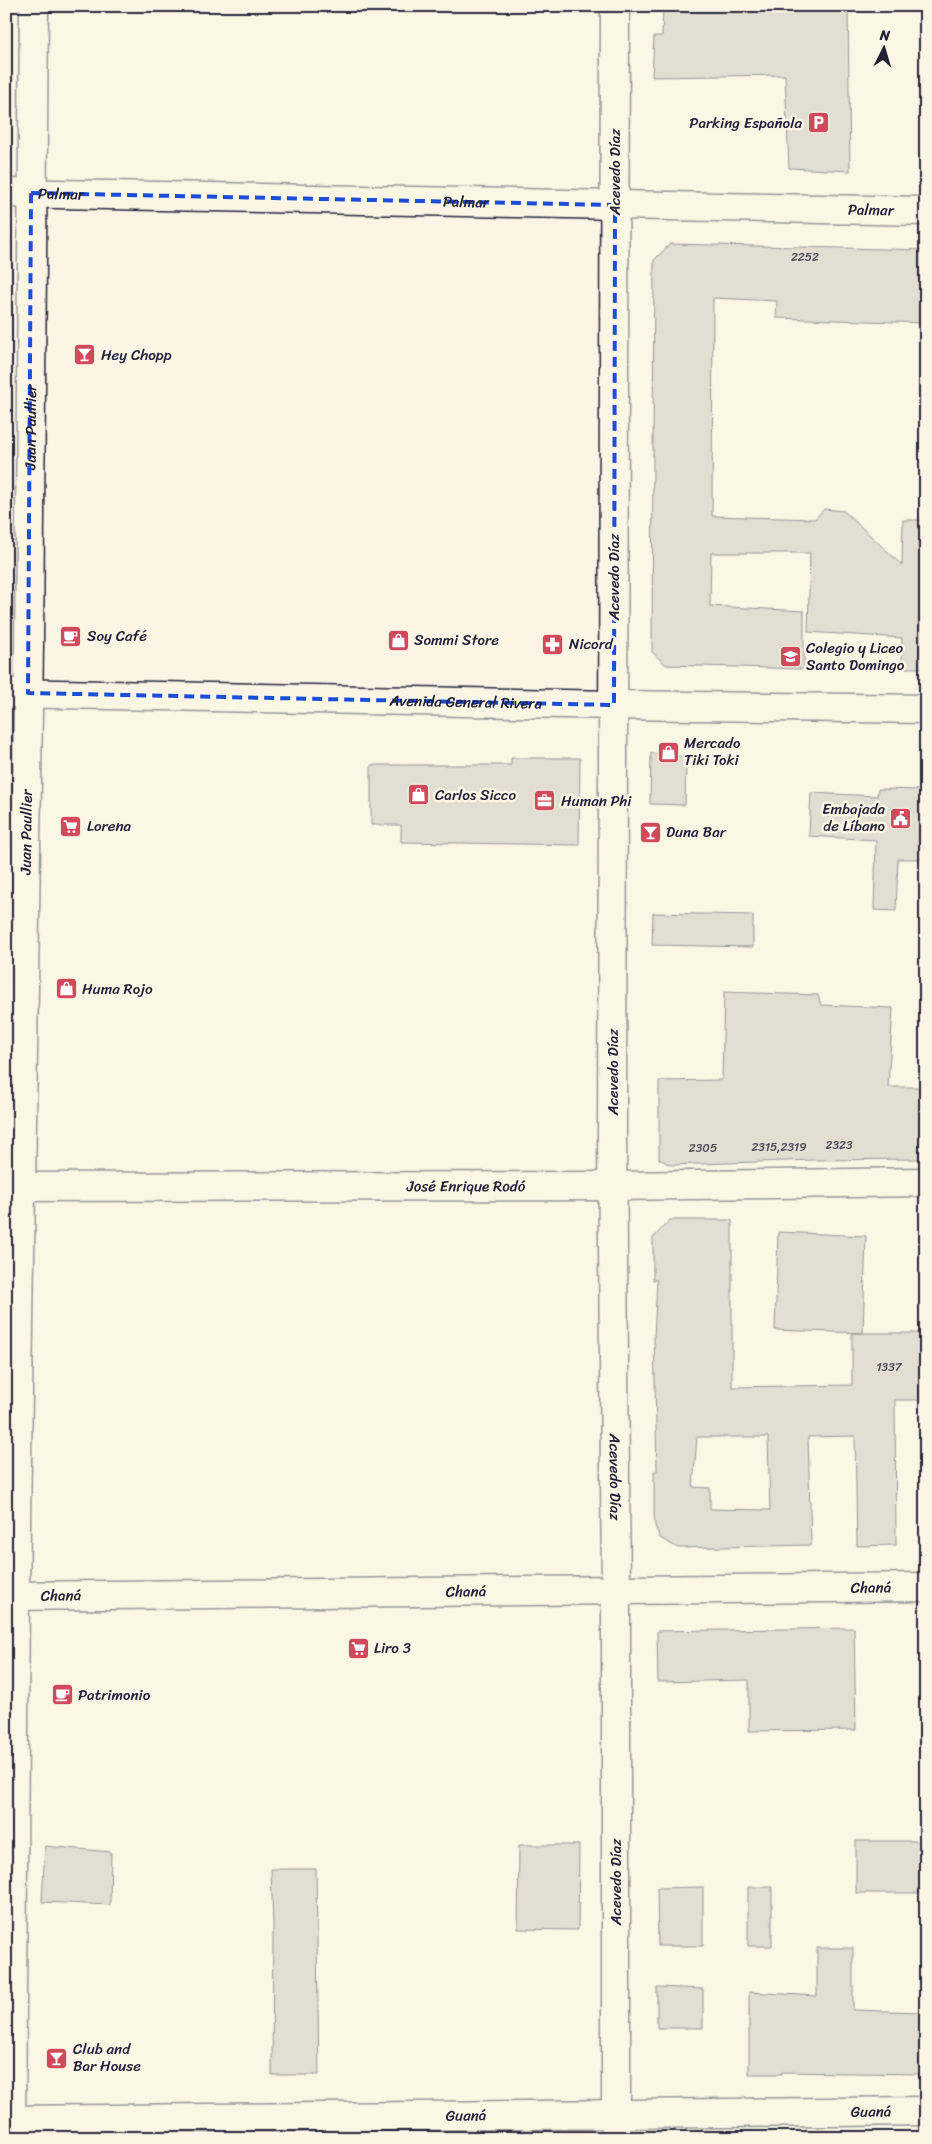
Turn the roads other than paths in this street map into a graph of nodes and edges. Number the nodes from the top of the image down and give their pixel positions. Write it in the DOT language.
graph roads {
  1 [pos="34,6"];
  2 [pos="615,6"];
  3 [pos="19,193"];
  4 [pos="615,205"];
  5 [pos="926,211"];
  6 [pos="17,693"];
  7 [pos="614,705"];
  8 [pos="926,708"];
  9 [pos="926,1182"];
  10 [pos="14,1186"];
  11 [pos="614,1186"];
  12 [pos="926,1587"];
  13 [pos="616,1589"];
  14 [pos="11,1596"];
  15 [pos="926,2111"];
  16 [pos="9,2126"];
  17 [pos="616,2127"];
  1 -- 3 [label="street, Juan Paullier"];
  2 -- 4 [label="street, Acevedo Díaz"];
  3 -- 4 [label="street, Palmar"];
  3 -- 6 [label="street, Juan Paullier"];
  4 -- 5 [label="street, Palmar"];
  4 -- 7 [label="street, Acevedo Díaz"];
  6 -- 7 [label="street, Avenida General Rivera"];
  6 -- 10 [label="street, Juan Paullier"];
  7 -- 8 [label="street, Avenida General Rivera"];
  7 -- 11 [label="street, Acevedo Díaz"];
  9 -- 11 [label="street, José Enrique Rodó"];
  10 -- 11 [label="street, José Enrique Rodó"];
  10 -- 14 [label="street, Juan Paullier"];
  11 -- 13 [label="street, Acevedo Díaz"];
  12 -- 13 [label="street, Chaná"];
  13 -- 14 [label="street, Chaná"];
  13 -- 17 [label="street, Acevedo Díaz"];
  14 -- 16 [label="street, Juan Paullier"];
  15 -- 17 [label="street, Guaná"];
  16 -- 17 [label="street, Guaná"];
}
